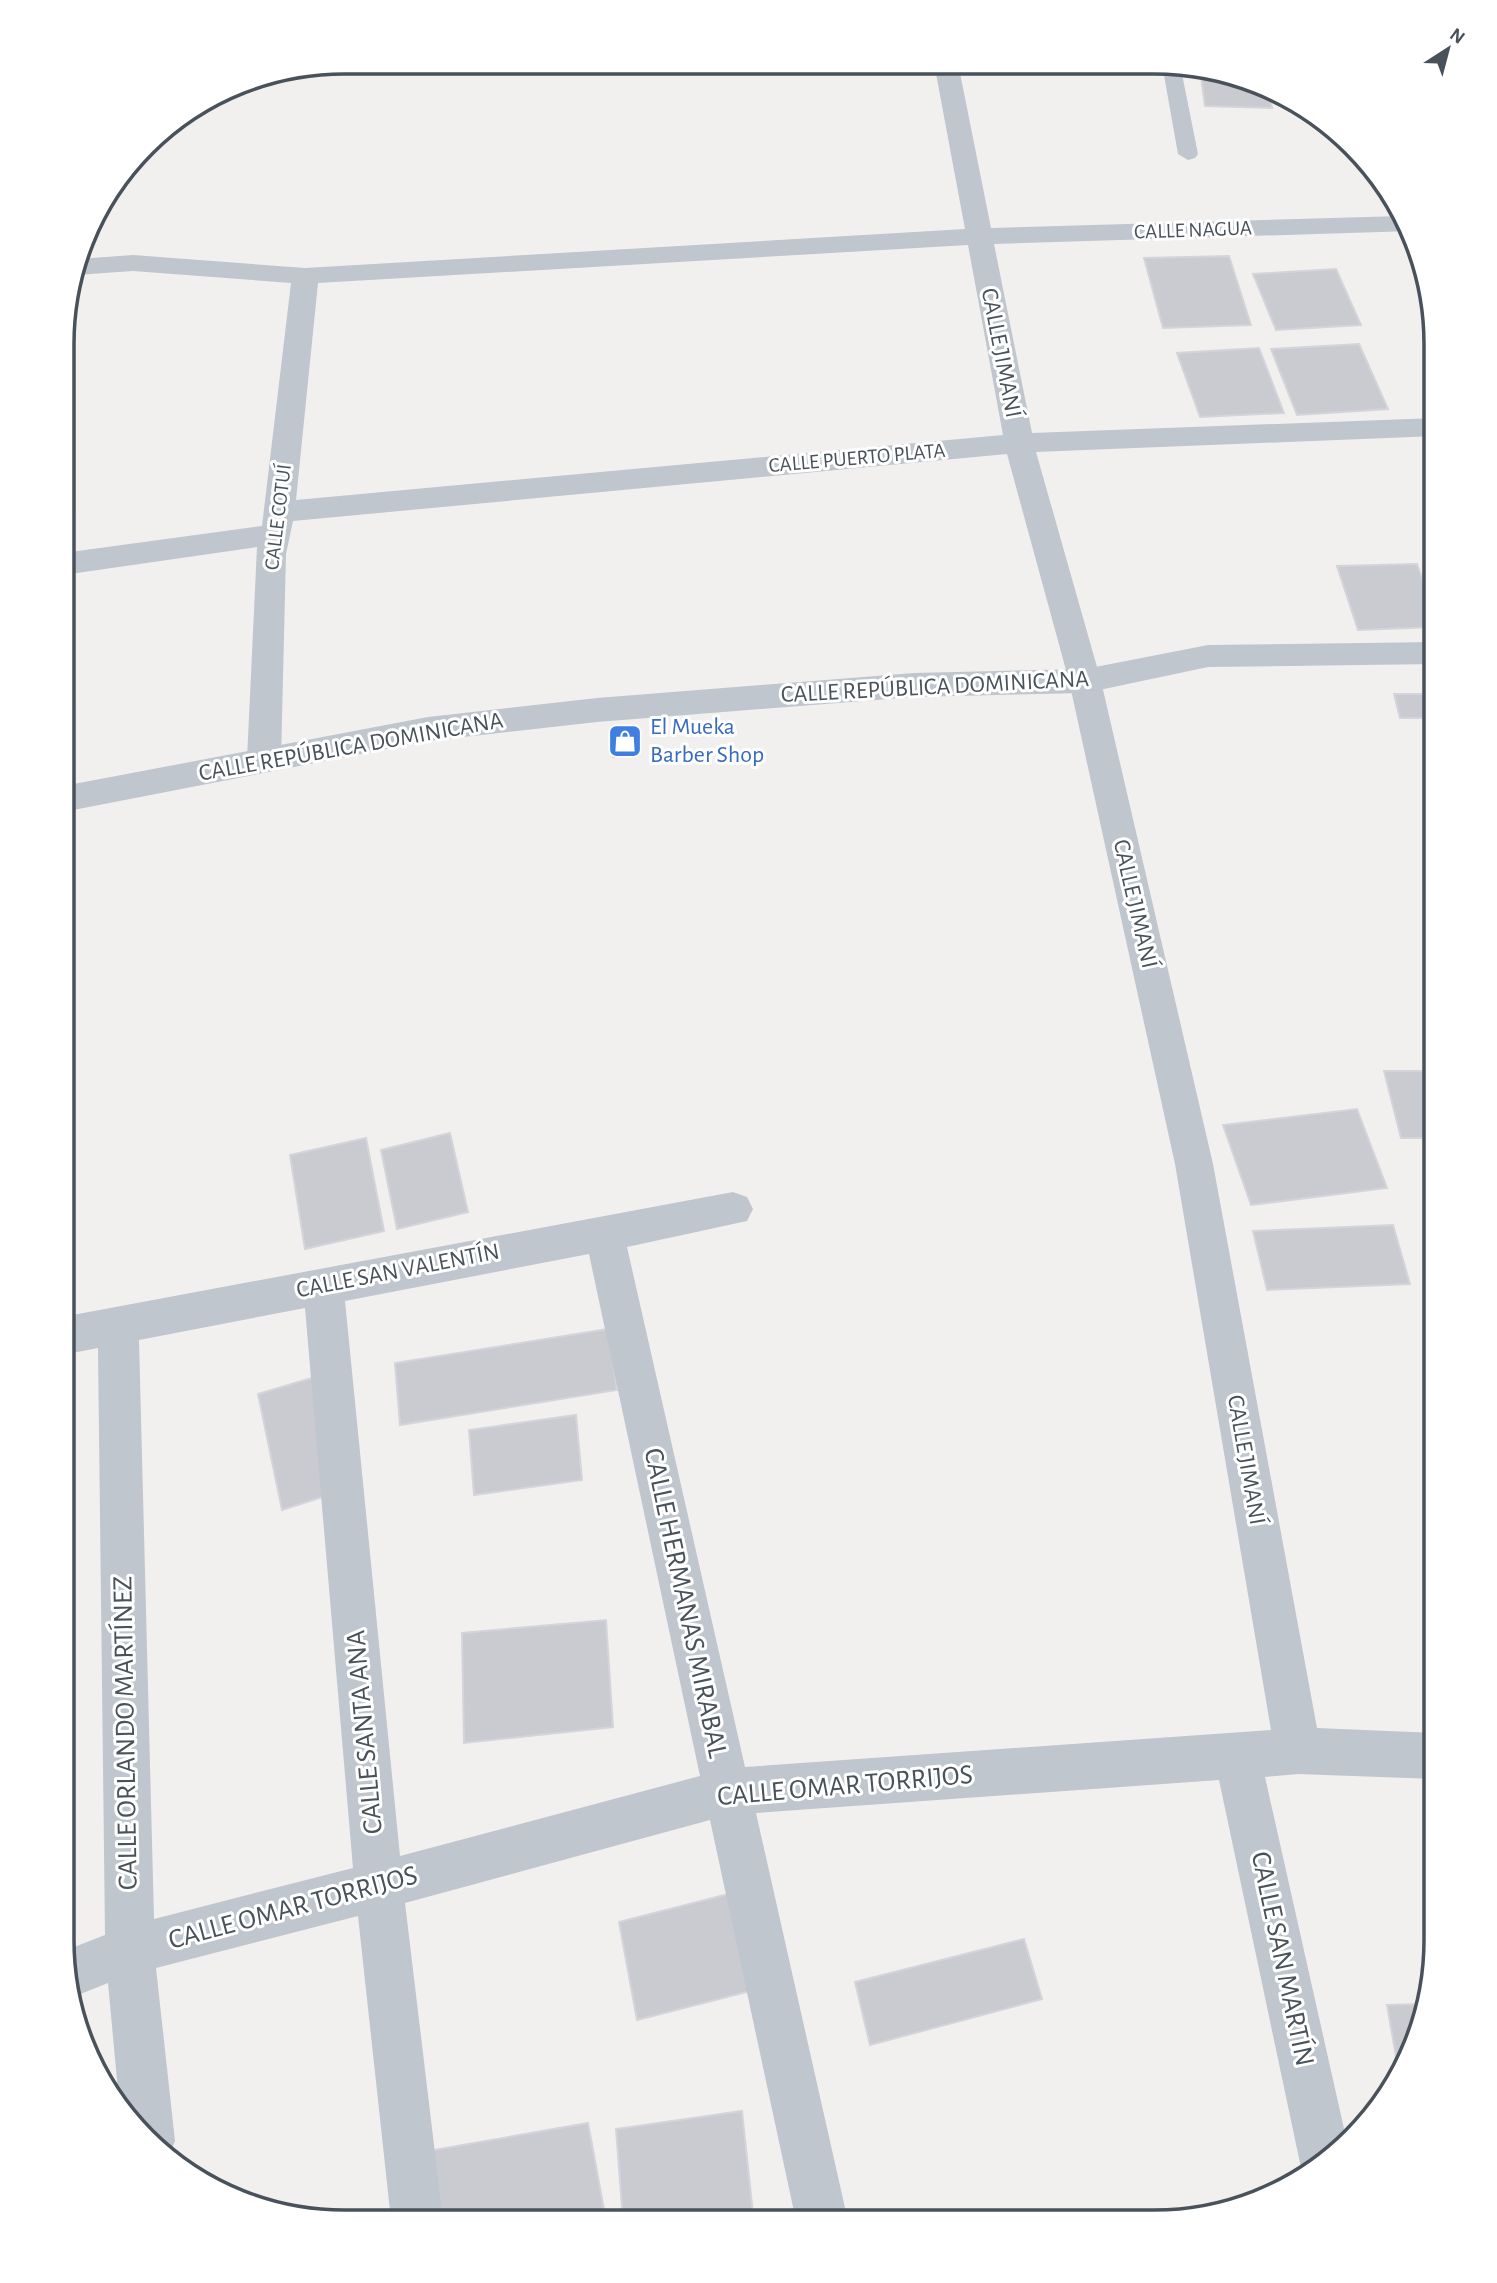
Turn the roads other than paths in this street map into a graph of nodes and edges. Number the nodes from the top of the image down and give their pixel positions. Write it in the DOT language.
graph roads {
  1 [pos="948,74"];
  2 [pos="1173,74"];
  3 [pos="1188,154"];
  4 [pos="1396,224"];
  5 [pos="978,236"];
  6 [pos="85,266"];
  7 [pos="305,276"];
  8 [pos="1424,427"];
  9 [pos="1019,443"];
  10 [pos="278,523"];
  11 [pos="73,562"];
  12 [pos="1424,653"];
  13 [pos="1085,681"];
  14 [pos="264,759"];
  15 [pos="73,797"];
  16 [pos="733,1209"];
  17 [pos="604,1232"];
  18 [pos="323,1285"];
  19 [pos="118,1324"];
  20 [pos="73,1334"];
  21 [pos="1297,1751"];
  22 [pos="1237,1755"];
  23 [pos="1424,1756"];
  24 [pos="727,1792"];
  25 [pos="379,1886"];
  26 [pos="130,1950"];
  27 [pos="76,1971"];
  28 [pos="147,2124"];
  29 [pos="1323,2150"];
  30 [pos="416,2210"];
  31 [pos="820,2210"];
  1 -- 5 [label="street, CALLE JIMANÍ"];
  2 -- 3 [label="lane"];
  4 -- 5 [label="street, CALLE NAGUA"];
  5 -- 7 [label="street, CALLE NAGUA"];
  5 -- 9 [label="street, CALLE JIMANÍ"];
  6 -- 7 [label="street, CALLE NAGUA"];
  7 -- 10 [label="street, CALLE COTUÍ"];
  8 -- 9 [label="street, CALLE PUERTO PLATA"];
  9 -- 10 [label="street, CALLE PUERTO PLATA"];
  9 -- 13 [label="street, CALLE JIMANÍ"];
  10 -- 11 [label="street, CALLE PUERTO PLATA"];
  10 -- 14 [label="street, CALLE COTUÍ"];
  12 -- 13 [label="street, CALLE REPÚBLICA DOMINICANA"];
  13 -- 14 [label="street, CALLE REPÚBLICA DOMINICANA"];
  13 -- 21 [label="street, CALLE JIMANÍ"];
  14 -- 15 [label="street, CALLE REPÚBLICA DOMINICANA"];
  16 -- 17 [label="street, CALLE SAN VALENTÍN"];
  17 -- 18 [label="street, CALLE SAN VALENTÍN"];
  17 -- 24 [label="street, CALLE HERMANAS MIRABAL"];
  18 -- 19 [label="street, CALLE SAN VALENTÍN"];
  18 -- 25 [label="street, CALLE SANTA ANA"];
  19 -- 20 [label="street, CALLE SAN VALENTÍN"];
  19 -- 26 [label="street, CALLE ORLANDO MARTÍNEZ"];
  21 -- 22 [label="street, CALLE OMAR TORRIJOS"];
  21 -- 23 [label="street, CALLE OMAR TORRIJOS"];
  22 -- 24 [label="street, CALLE OMAR TORRIJOS"];
  22 -- 29 [label="street, CALLE SAN MARTÍN"];
  24 -- 25 [label="street, CALLE OMAR TORRIJOS"];
  24 -- 31 [label="street, CALLE HERMANAS MIRABAL"];
  25 -- 26 [label="street, CALLE OMAR TORRIJOS"];
  25 -- 30 [label="street, CALLE SANTA ANA"];
  26 -- 27 [label="street, CALLE OMAR TORRIJOS"];
  26 -- 28 [label="street, CALLE ORLANDO MARTÍNEZ"];
}
